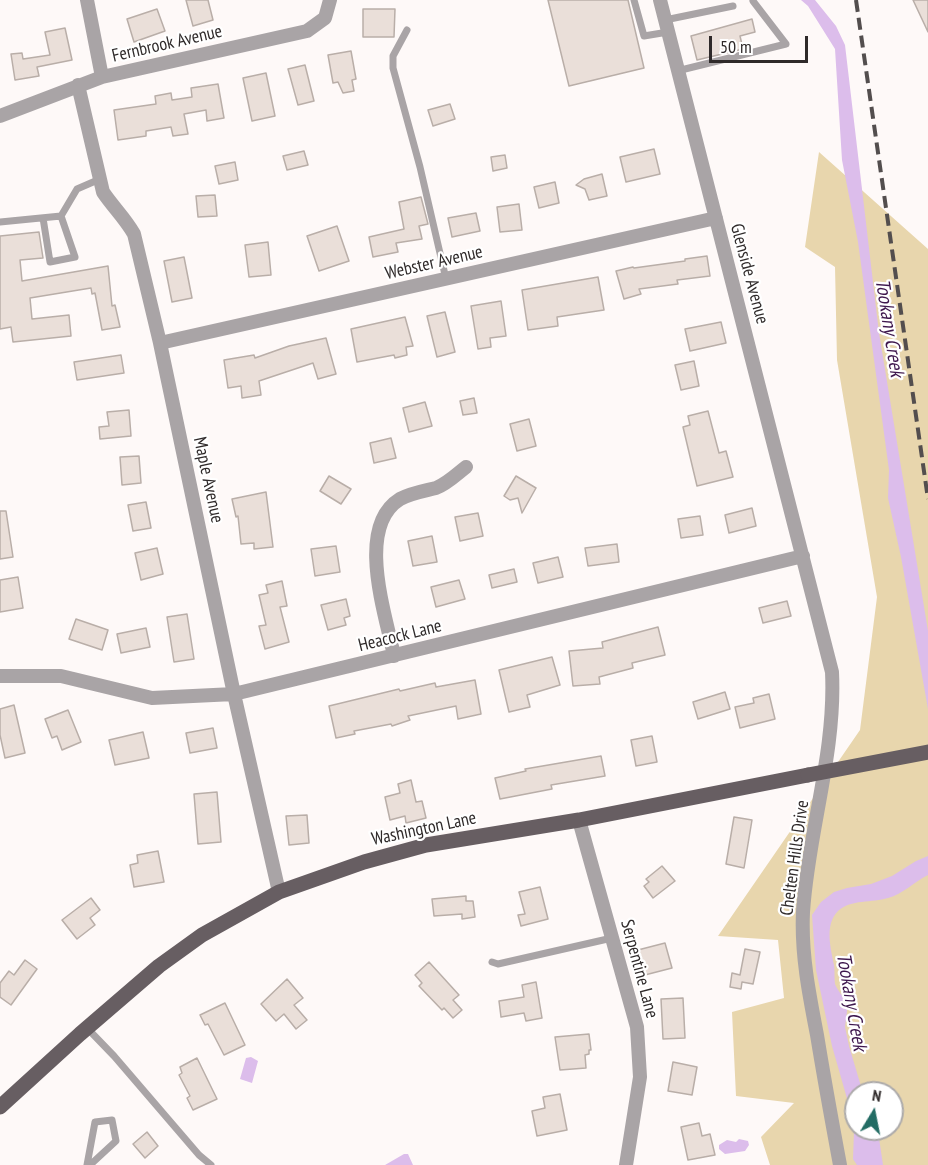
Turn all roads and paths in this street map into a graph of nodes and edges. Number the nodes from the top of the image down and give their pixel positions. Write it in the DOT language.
graph roads {
  1 [pos="87,0"];
  2 [pos="330,0"];
  3 [pos="634,0"];
  4 [pos="660,0"];
  5 [pos="753,1"];
  6 [pos="734,6"];
  7 [pos="666,26"];
  8 [pos="407,30"];
  9 [pos="677,71"];
  10 [pos="102,77"];
  11 [pos="78,85"];
  12 [pos="0,116"];
  13 [pos="100,179"];
  14 [pos="61,216"];
  15 [pos="43,218"];
  16 [pos="716,218"];
  17 [pos="0,222"];
  18 [pos="446,279"];
  19 [pos="160,343"];
  20 [pos="466,466"];
  21 [pos="803,556"];
  22 [pos="394,656"];
  23 [pos="0,676"];
  24 [pos="234,694"];
  25 [pos="928,752"];
  26 [pos="579,820"];
  27 [pos="279,892"];
  28 [pos="612,938"];
  29 [pos="492,962"];
  30 [pos="87,1028"];
  31 [pos="0,1107"];
  32 [pos="88,1165"];
  33 [pos="211,1165"];
  34 [pos="626,1165"];
  35 [pos="840,1165"];
  1 -- 10 [label="street"];
  2 -- 10 [label="street, Fernbrook Avenue"];
  3 -- 7 [label="lane"];
  4 -- 7 [label="street, Glenside Avenue"];
  5 -- 9 [label="lane"];
  6 -- 7 [label="lane"];
  7 -- 9 [label="street, Glenside Avenue"];
  8 -- 18 [label="lane"];
  9 -- 16 [label="street, Glenside Avenue"];
  10 -- 11 [label="street, Fernbrook Avenue"];
  11 -- 12 [label="street, Fernbrook Avenue"];
  11 -- 13 [label="street, Maple Avenue"];
  13 -- 14 [label="lane"];
  13 -- 19 [label="street, Maple Avenue"];
  14 -- 15 [label="lane"];
  14 -- 15 [label="lane"];
  15 -- 17 [label="lane"];
  16 -- 18 [label="street, Webster Avenue"];
  16 -- 21 [label="street, Glenside Avenue"];
  18 -- 19 [label="street, Webster Avenue"];
  19 -- 24 [label="street, Maple Avenue"];
  20 -- 22 [label="street"];
  21 -- 22 [label="street, Heacock Lane"];
  21 -- 35 [label="street, Chelten Hills Drive"];
  22 -- 24 [label="street, Heacock Lane"];
  23 -- 24 [label="street, Heacock Lane"];
  24 -- 27 [label="street, Maple Avenue"];
  25 -- 26 [label="main road, Washington Lane, bridge"];
  26 -- 27 [label="main road, Washington Lane"];
  26 -- 28 [label="street, Serpentine Lane"];
  27 -- 30 [label="main road, Washington Lane"];
  28 -- 29 [label="lane"];
  28 -- 34 [label="street, Serpentine Lane"];
  30 -- 31 [label="main road, Washington Lane"];
  30 -- 33 [label="lane"];
  32 -- 32 [label="lane"];
}
